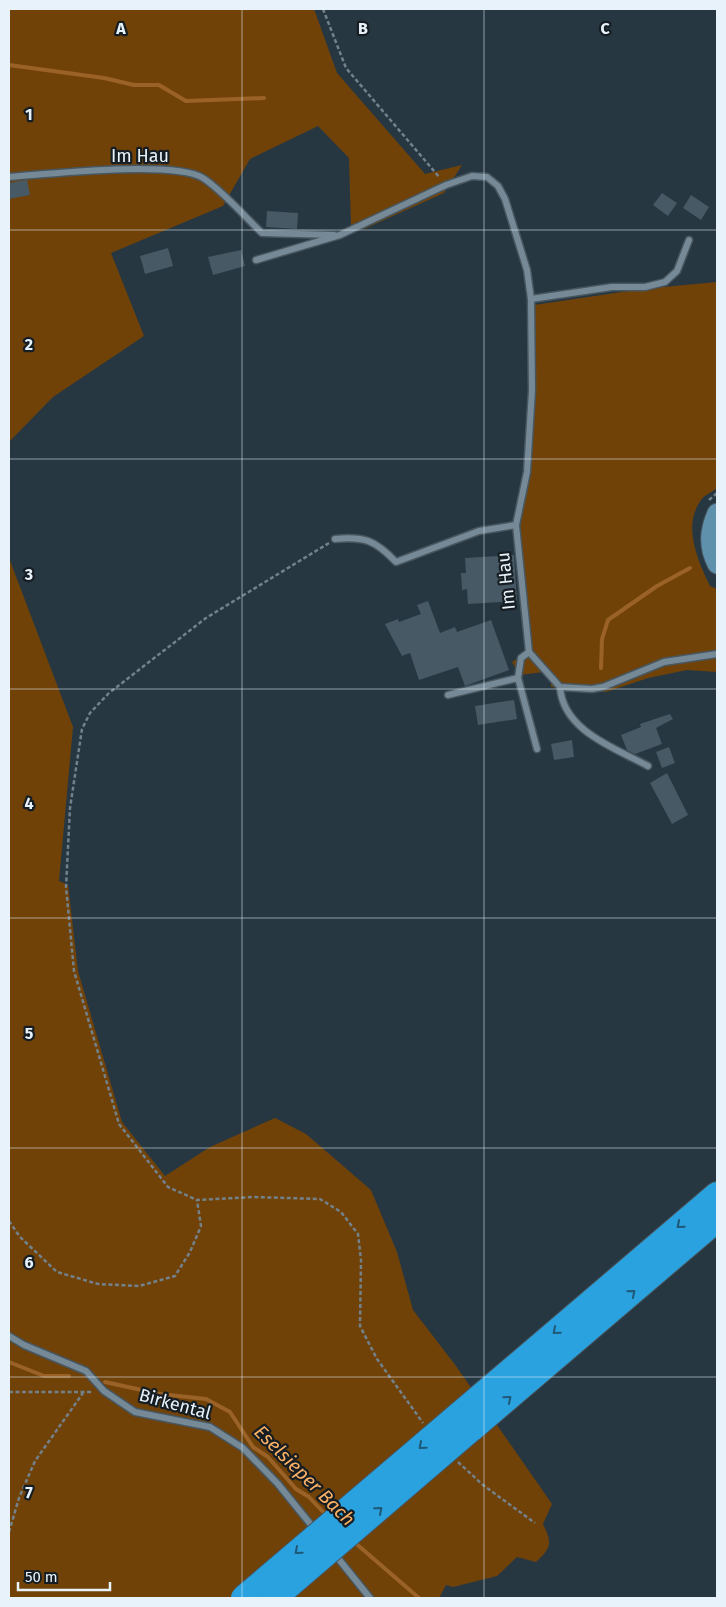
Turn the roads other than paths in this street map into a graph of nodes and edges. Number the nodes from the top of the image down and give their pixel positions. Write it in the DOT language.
graph roads {
  1 [pos="9,177"];
  2 [pos="340,235"];
  3 [pos="689,240"];
  4 [pos="256,260"];
  5 [pos="531,299"];
  6 [pos="717,513"];
  7 [pos="516,525"];
  8 [pos="335,539"];
  9 [pos="717,564"];
  10 [pos="529,652"];
  11 [pos="717,654"];
  12 [pos="518,678"];
  13 [pos="560,687"];
  14 [pos="448,695"];
  15 [pos="537,749"];
  16 [pos="648,766"];
  17 [pos="717,1194"];
  18 [pos="717,1220"];
  19 [pos="9,1336"];
  20 [pos="465,1422"];
  21 [pos="321,1537"];
  22 [pos="327,1545"];
  23 [pos="243,1598"];
  24 [pos="275,1598"];
  25 [pos="370,1598"];
  1 -- 2 [label="lane, Im Hau"];
  2 -- 4 [label="lane, Im Hau"];
  2 -- 5 [label="lane, Im Hau"];
  3 -- 5 [label="lane"];
  5 -- 7 [label="lane, Im Hau"];
  6 -- 9 [label="main road"];
  7 -- 8 [label="lane"];
  7 -- 10 [label="lane, Im Hau"];
  10 -- 12 [label="lane"];
  10 -- 13 [label="lane"];
  11 -- 13 [label="lane"];
  12 -- 14 [label="lane"];
  12 -- 15 [label="lane"];
  13 -- 16 [label="lane"];
  17 -- 20 [label="highway, one-way"];
  20 -- 18 [label="highway, one-way"];
  19 -- 21 [label="lane, Birkental"];
  20 -- 23 [label="highway, one-way, bridge"];
  24 -- 20 [label="highway, one-way, bridge"];
  22 -- 25 [label="lane"];
}
